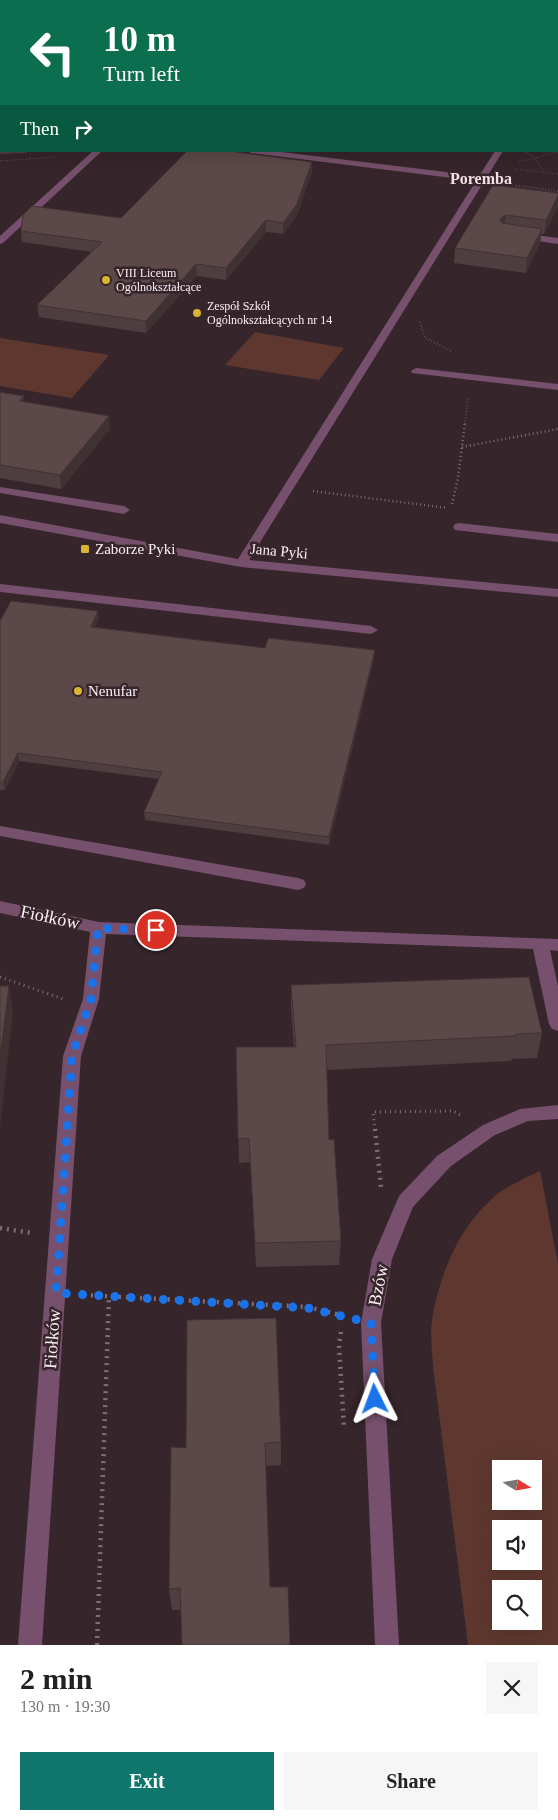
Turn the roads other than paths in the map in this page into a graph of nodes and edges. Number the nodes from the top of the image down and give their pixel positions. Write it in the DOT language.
graph roads {
  1 [pos="97,152"];
  2 [pos="259,152"];
  3 [pos="498,152"];
  4 [pos="480,180"];
  5 [pos="4,233"];
  6 [pos="513,235"];
  7 [pos="0,241"];
  8 [pos="558,241"];
  9 [pos="416,371"];
  10 [pos="558,388"];
  11 [pos="0,490"];
  12 [pos="124,510"];
  13 [pos="0,519"];
  14 [pos="459,527"];
  15 [pos="558,538"];
  16 [pos="241,563"];
  17 [pos="0,588"];
  18 [pos="558,593"];
  19 [pos="371,630"];
  20 [pos="0,831"];
  21 [pos="298,884"];
  22 [pos="0,907"];
  23 [pos="98,928"];
  24 [pos="540,943"];
  25 [pos="558,945"];
  26 [pos="558,1024"];
  27 [pos="558,1112"];
  28 [pos="30,1645"];
  29 [pos="387,1645"];
  1 -- 5 [label="street"];
  2 -- 4 [label="street"];
  3 -- 4 [label="street"];
  4 -- 16 [label="street"];
  5 -- 7 [label="street"];
  6 -- 8 [label="street"];
  9 -- 10 [label="street"];
  11 -- 12 [label="street"];
  13 -- 16 [label="street, Jana Pyki"];
  14 -- 15 [label="street"];
  16 -- 18 [label="street, Jana Pyki"];
  17 -- 19 [label="street"];
  20 -- 21 [label="street"];
  22 -- 23 [label="street, Fiołków"];
  23 -- 24 [label="street"];
  23 -- 28 [label="street, Fiołków"];
  24 -- 25 [label="street"];
  24 -- 26 [label="street"];
  27 -- 29 [label="street, Bzów"];
}
